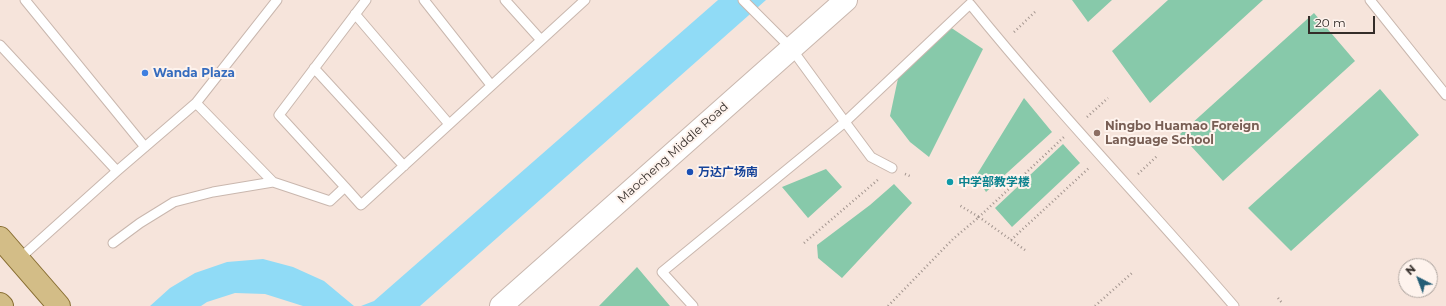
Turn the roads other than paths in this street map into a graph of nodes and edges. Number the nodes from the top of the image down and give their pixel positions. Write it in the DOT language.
graph roads {
  1 [pos="25,0"];
  2 [pos="278,0"];
  3 [pos="366,0"];
  4 [pos="424,0"];
  5 [pos="505,0"];
  6 [pos="584,0"];
  7 [pos="743,0"];
  8 [pos="846,0"];
  9 [pos="1370,0"];
  10 [pos="355,14"];
  11 [pos="540,40"];
  12 [pos="0,45"];
  13 [pos="791,48"];
  14 [pos="314,68"];
  15 [pos="491,85"];
  16 [pos="1446,95"];
  17 [pos="196,102"];
  18 [pos="845,122"];
  19 [pos="448,124"];
  20 [pos="145,147"];
  21 [pos="404,166"];
  22 [pos="892,168"];
  23 [pos="117,171"];
  24 [pos="273,182"];
  25 [pos="346,187"];
  26 [pos="0,238"];
  27 [pos="113,243"];
  28 [pos="19,259"];
  29 [pos="59,306"];
  30 [pos="501,306"];
  31 [pos="693,306"];
  32 [pos="1234,306"];
  1 -- 20 [label="lane"];
  2 -- 17 [label="lane"];
  3 -- 10 [label="lane"];
  4 -- 15 [label="lane"];
  5 -- 11 [label="lane"];
  6 -- 11 [label="lane"];
  7 -- 13 [label="lane"];
  8 -- 13 [label="main road, Maocheng Middle Road"];
  9 -- 16 [label="lane"];
  10 -- 14 [label="lane"];
  10 -- 19 [label="lane"];
  11 -- 15 [label="lane"];
  12 -- 23 [label="lane"];
  13 -- 18 [label="lane"];
  13 -- 30 [label="main road, Maocheng Middle Road"];
  14 -- 21 [label="lane"];
  14 -- 25 [label="lane"];
  15 -- 19 [label="lane"];
  17 -- 20 [label="lane"];
  17 -- 24 [label="lane"];
  18 -- 22 [label="lane"];
  18 -- 31 [label="lane"];
  18 -- 32 [label="lane"];
  19 -- 21 [label="lane"];
  20 -- 23 [label="lane"];
  21 -- 25 [label="lane"];
  23 -- 28 [label="lane"];
  24 -- 25 [label="lane"];
  24 -- 27 [label="lane"];
  26 -- 28 [label="main road"];
  28 -- 29 [label="main road"];
}
